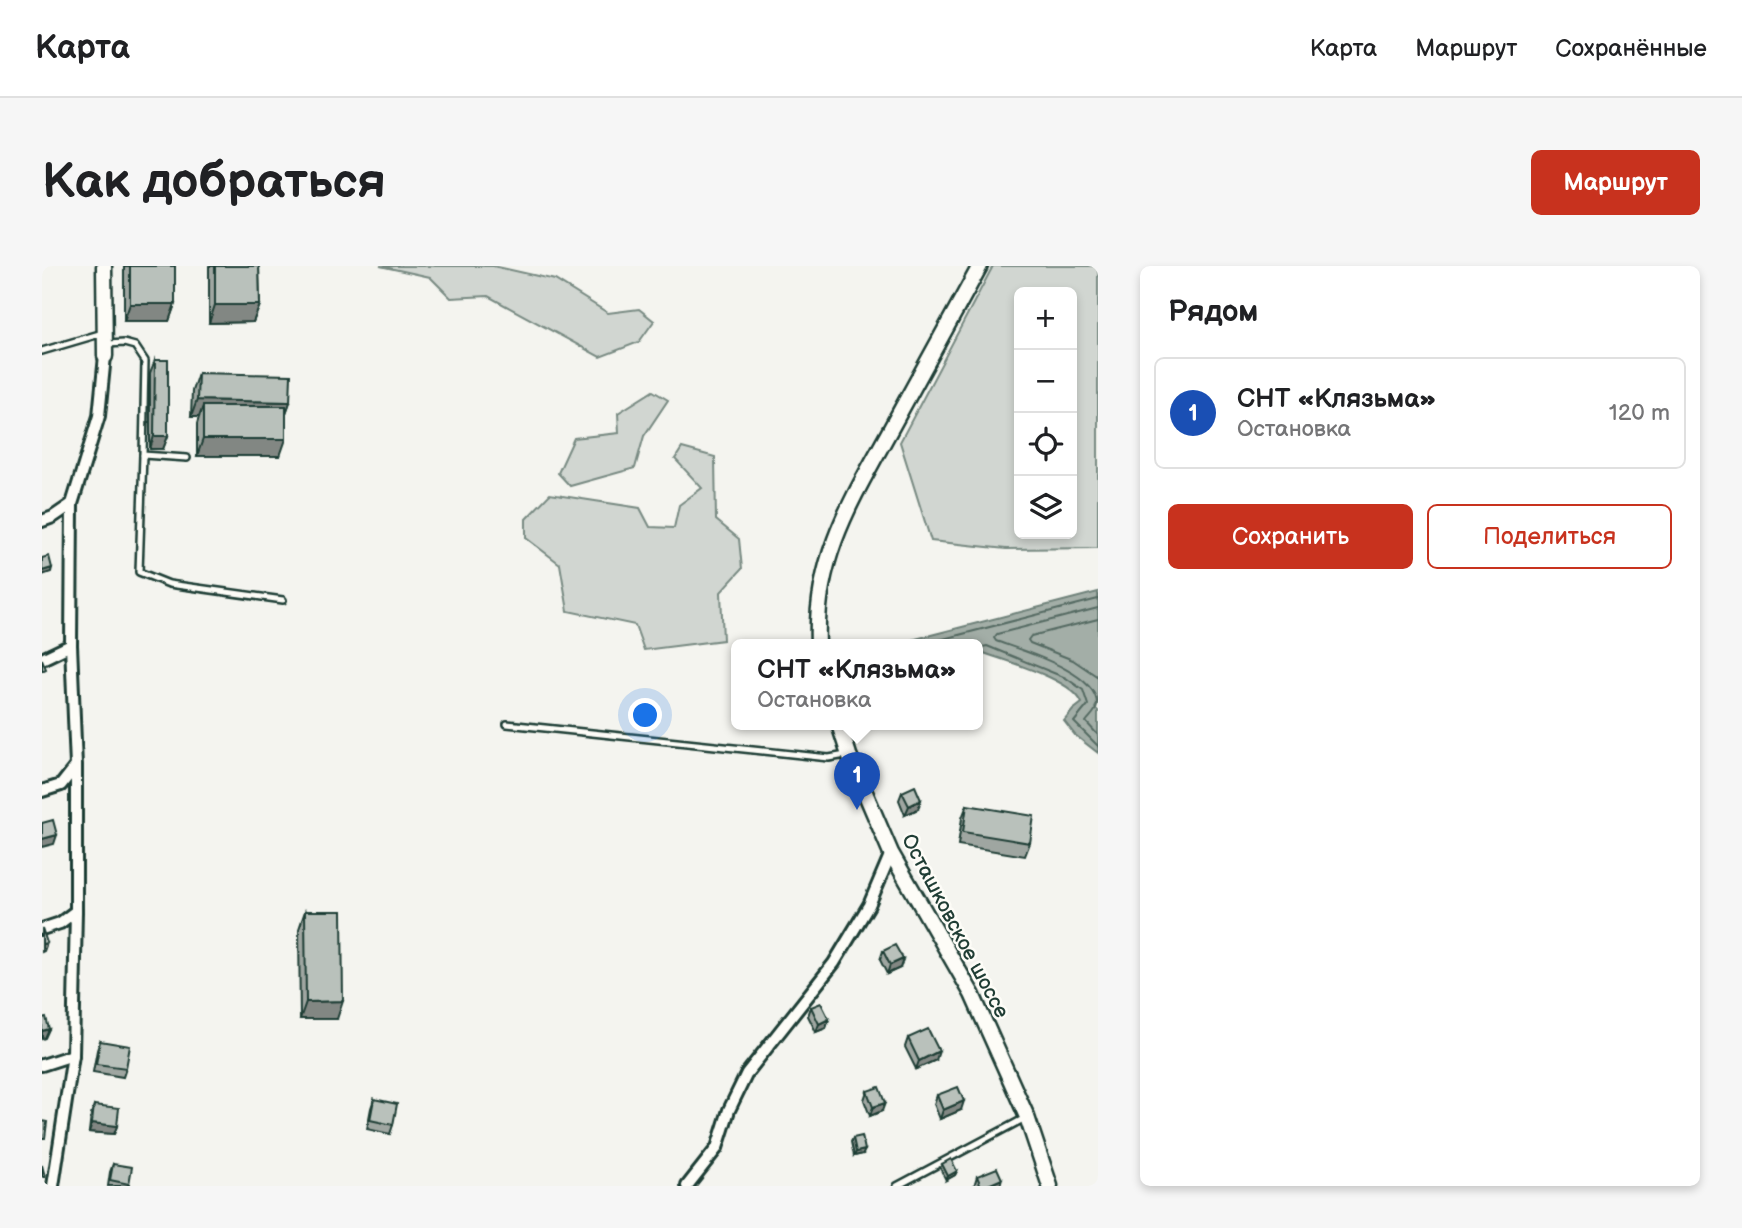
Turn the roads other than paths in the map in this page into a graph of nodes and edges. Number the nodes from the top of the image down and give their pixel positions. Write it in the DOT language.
graph roads {
  1 [pos="104,266"];
  2 [pos="980,266"];
  3 [pos="104,344"];
  4 [pos="42,351"];
  5 [pos="143,455"];
  6 [pos="187,458"];
  7 [pos="72,504"];
  8 [pos="42,521"];
  9 [pos="283,600"];
  10 [pos="818,639"];
  11 [pos="71,645"];
  12 [pos="42,659"];
  13 [pos="507,724"];
  14 [pos="841,730"];
  15 [pos="849,755"];
  16 [pos="76,765"];
  17 [pos="42,791"];
  18 [pos="891,853"];
  19 [pos="76,911"];
  20 [pos="42,929"];
  21 [pos="73,1055"];
  22 [pos="42,1065"];
  23 [pos="1027,1117"];
  24 [pos="53,1186"];
  25 [pos="687,1186"];
  26 [pos="897,1186"];
  27 [pos="1050,1186"];
  1 -- 3 [label="street"];
  2 -- 10 [label="street"];
  3 -- 4 [label="lane"];
  3 -- 5 [label="lane"];
  3 -- 7 [label="street"];
  5 -- 6 [label="lane"];
  5 -- 9 [label="lane"];
  7 -- 8 [label="street"];
  7 -- 11 [label="street"];
  11 -- 12 [label="street"];
  11 -- 16 [label="street"];
  13 -- 15 [label="lane"];
  14 -- 15 [label="street, Осташковское шоссе"];
  15 -- 18 [label="street, Осташковское шоссе"];
  16 -- 17 [label="street"];
  16 -- 19 [label="street"];
  18 -- 23 [label="street, Осташковское шоссе"];
  18 -- 25 [label="street"];
  19 -- 20 [label="street"];
  19 -- 21 [label="street"];
  21 -- 22 [label="street"];
  21 -- 24 [label="street"];
  23 -- 26 [label="lane"];
  23 -- 27 [label="street, Осташковское шоссе"];
}
